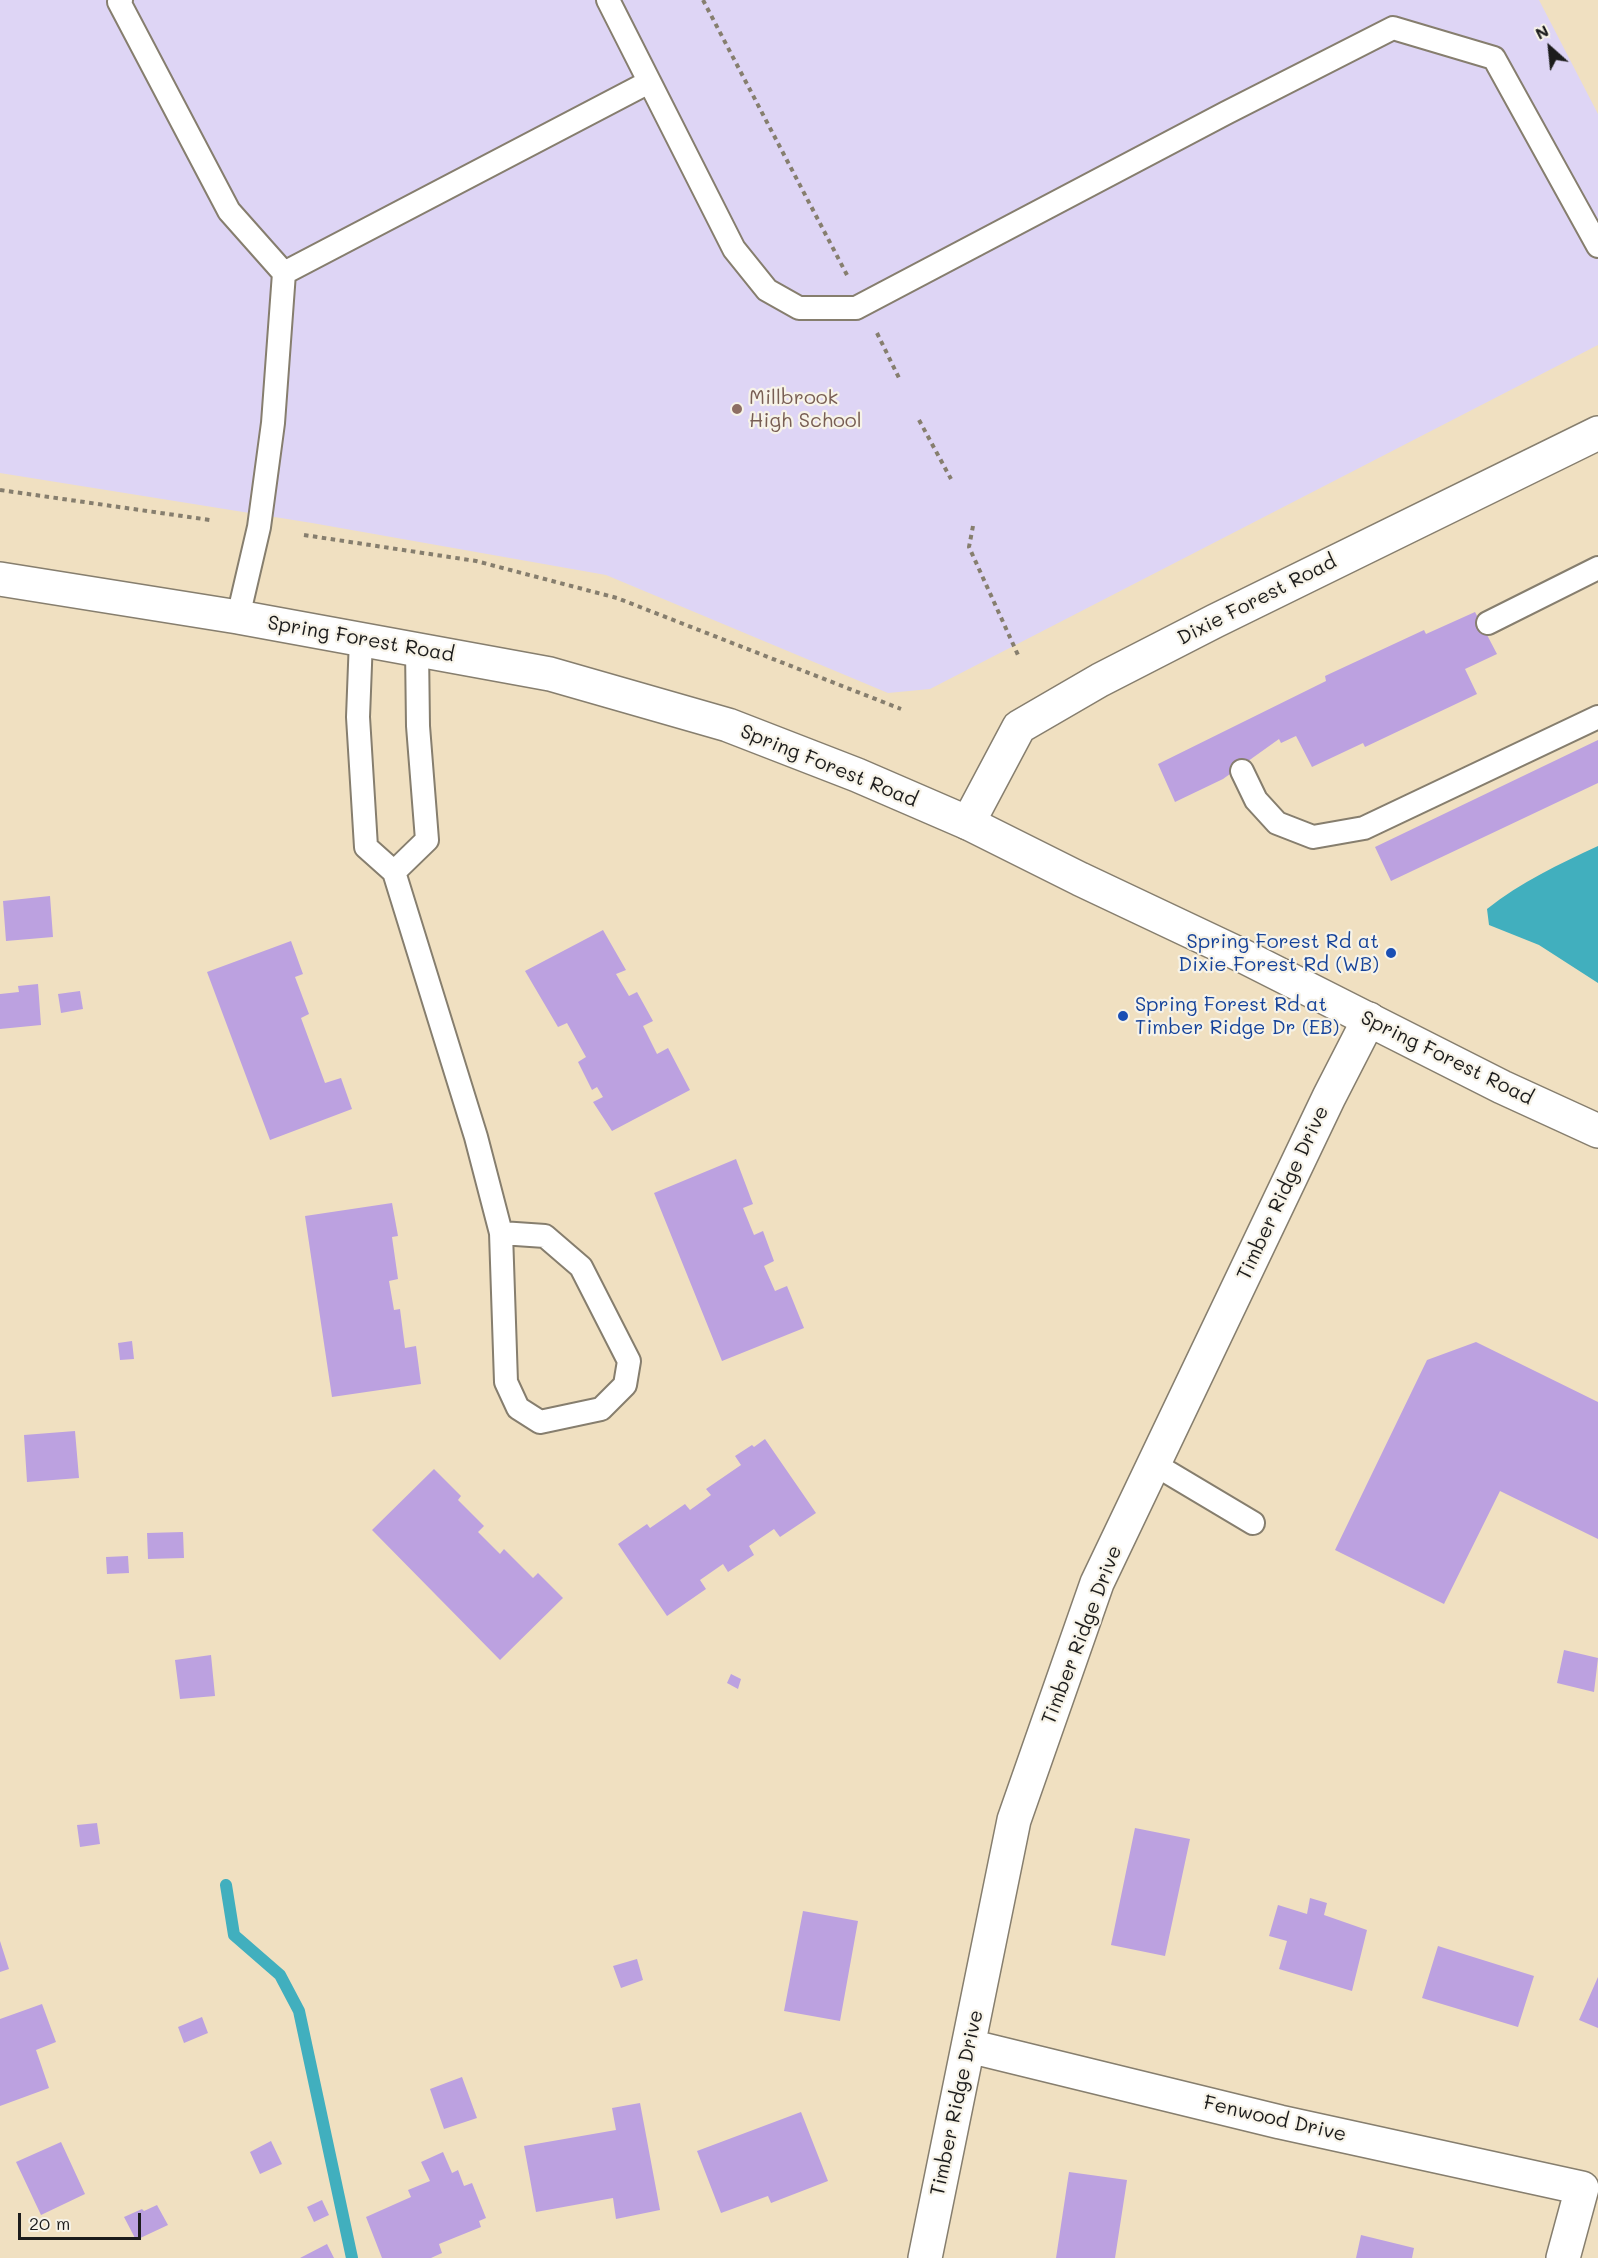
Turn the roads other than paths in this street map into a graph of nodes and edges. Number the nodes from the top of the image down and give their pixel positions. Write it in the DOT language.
graph roads {
  1 [pos="608,0"];
  2 [pos="120,1"];
  3 [pos="649,82"];
  4 [pos="1598,246"];
  5 [pos="284,273"];
  6 [pos="1598,433"];
  7 [pos="1598,568"];
  8 [pos="0,579"];
  9 [pos="238,617"];
  10 [pos="1488,623"];
  11 [pos="361,639"];
  12 [pos="417,649"];
  13 [pos="1598,717"];
  14 [pos="1242,771"];
  15 [pos="968,823"];
  16 [pos="394,872"];
  17 [pos="1369,1019"];
  18 [pos="1598,1131"];
  19 [pos="501,1233"];
  20 [pos="1154,1464"];
  21 [pos="1253,1524"];
  22 [pos="969,2046"];
  23 [pos="924,2258"];
  24 [pos="1563,2258"];
  1 -- 3 [label="lane"];
  2 -- 5 [label="lane"];
  3 -- 4 [label="lane"];
  3 -- 5 [label="lane"];
  5 -- 9 [label="lane"];
  6 -- 15 [label="street, Dixie Forest Road"];
  7 -- 10 [label="lane"];
  8 -- 9 [label="street, Spring Forest Road"];
  9 -- 11 [label="street, Spring Forest Road"];
  11 -- 12 [label="street, Spring Forest Road"];
  11 -- 16 [label="lane"];
  12 -- 15 [label="street, Spring Forest Road"];
  12 -- 16 [label="lane"];
  13 -- 14 [label="lane"];
  15 -- 17 [label="street, Spring Forest Road"];
  16 -- 19 [label="lane"];
  17 -- 18 [label="street, Spring Forest Road"];
  17 -- 20 [label="street, Timber Ridge Drive"];
  19 -- 19 [label="lane"];
  20 -- 21 [label="lane"];
  20 -- 22 [label="street, Timber Ridge Drive"];
  22 -- 23 [label="street, Timber Ridge Drive"];
  22 -- 24 [label="street, Fenwood Drive"];
}
